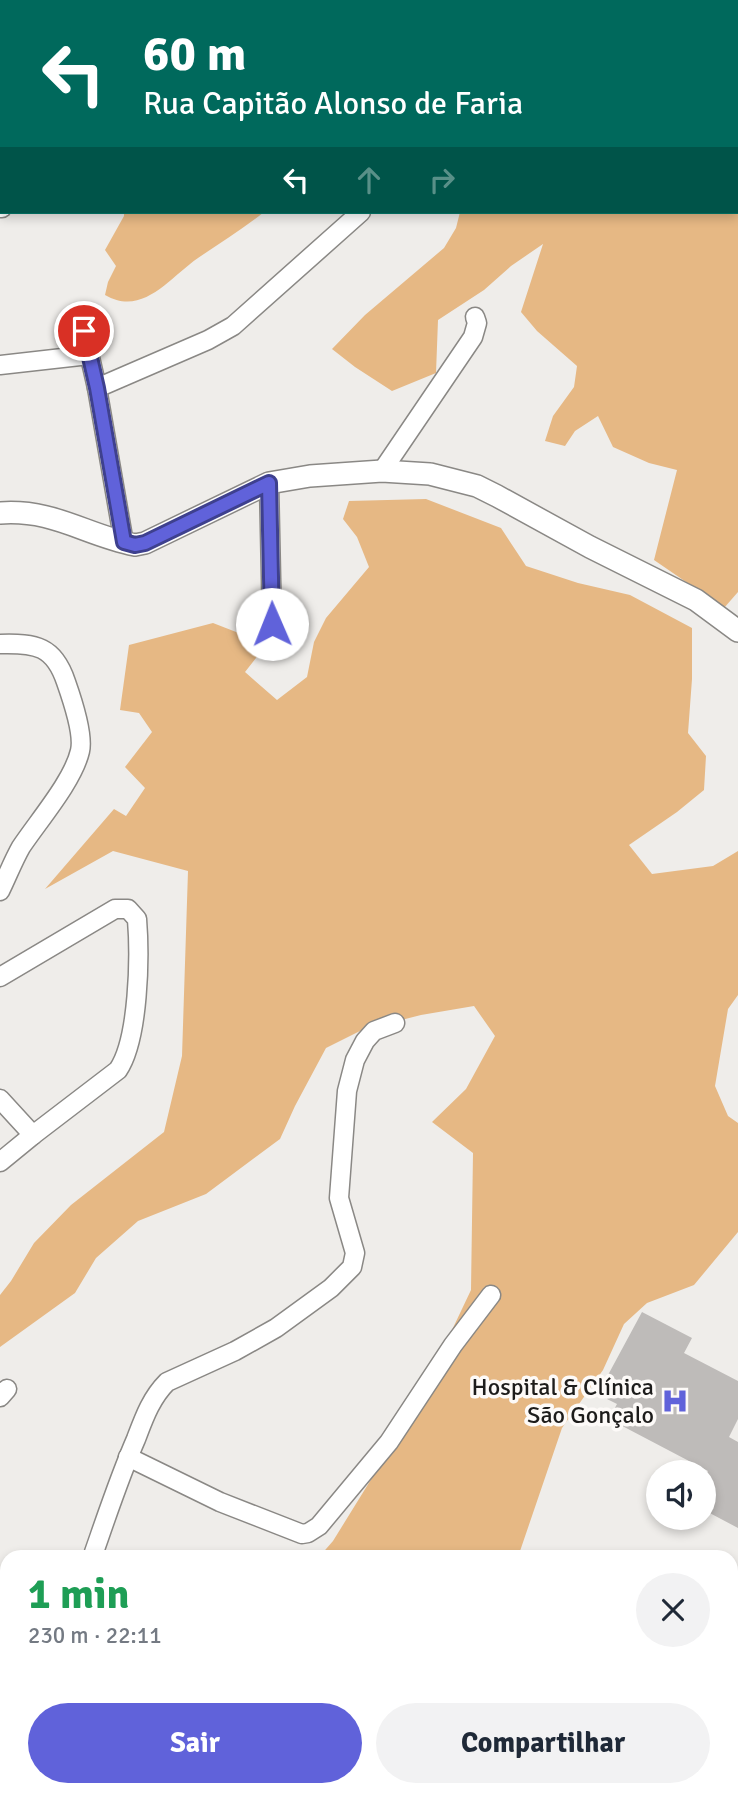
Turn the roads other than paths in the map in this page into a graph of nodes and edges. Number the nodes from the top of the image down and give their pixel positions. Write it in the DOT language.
graph roads {
  1 [pos="359,214"];
  2 [pos="475,317"];
  3 [pos="84,331"];
  4 [pos="89,355"];
  5 [pos="0,365"];
  6 [pos="97,388"];
  7 [pos="382,471"];
  8 [pos="269,483"];
  9 [pos="0,513"];
  10 [pos="124,542"];
  11 [pos="272,624"];
  12 [pos="738,631"];
  13 [pos="0,644"];
  14 [pos="0,891"];
  15 [pos="0,977"];
  16 [pos="395,1023"];
  17 [pos="0,1098"];
  18 [pos="33,1135"];
  19 [pos="0,1162"];
  20 [pos="491,1295"];
  21 [pos="128,1457"];
  22 [pos="95,1550"];
  1 -- 6 [label="street"];
  2 -- 7 [label="street"];
  3 -- 4 [label="street"];
  4 -- 5 [label="street"];
  4 -- 6 [label="street"];
  6 -- 10 [label="street"];
  7 -- 8 [label="street"];
  7 -- 12 [label="street"];
  8 -- 10 [label="street"];
  8 -- 11 [label="street"];
  9 -- 10 [label="street"];
  13 -- 14 [label="street"];
  15 -- 18 [label="street"];
  16 -- 21 [label="street"];
  17 -- 18 [label="street"];
  18 -- 19 [label="street"];
  20 -- 21 [label="street"];
  21 -- 22 [label="street"];
}
